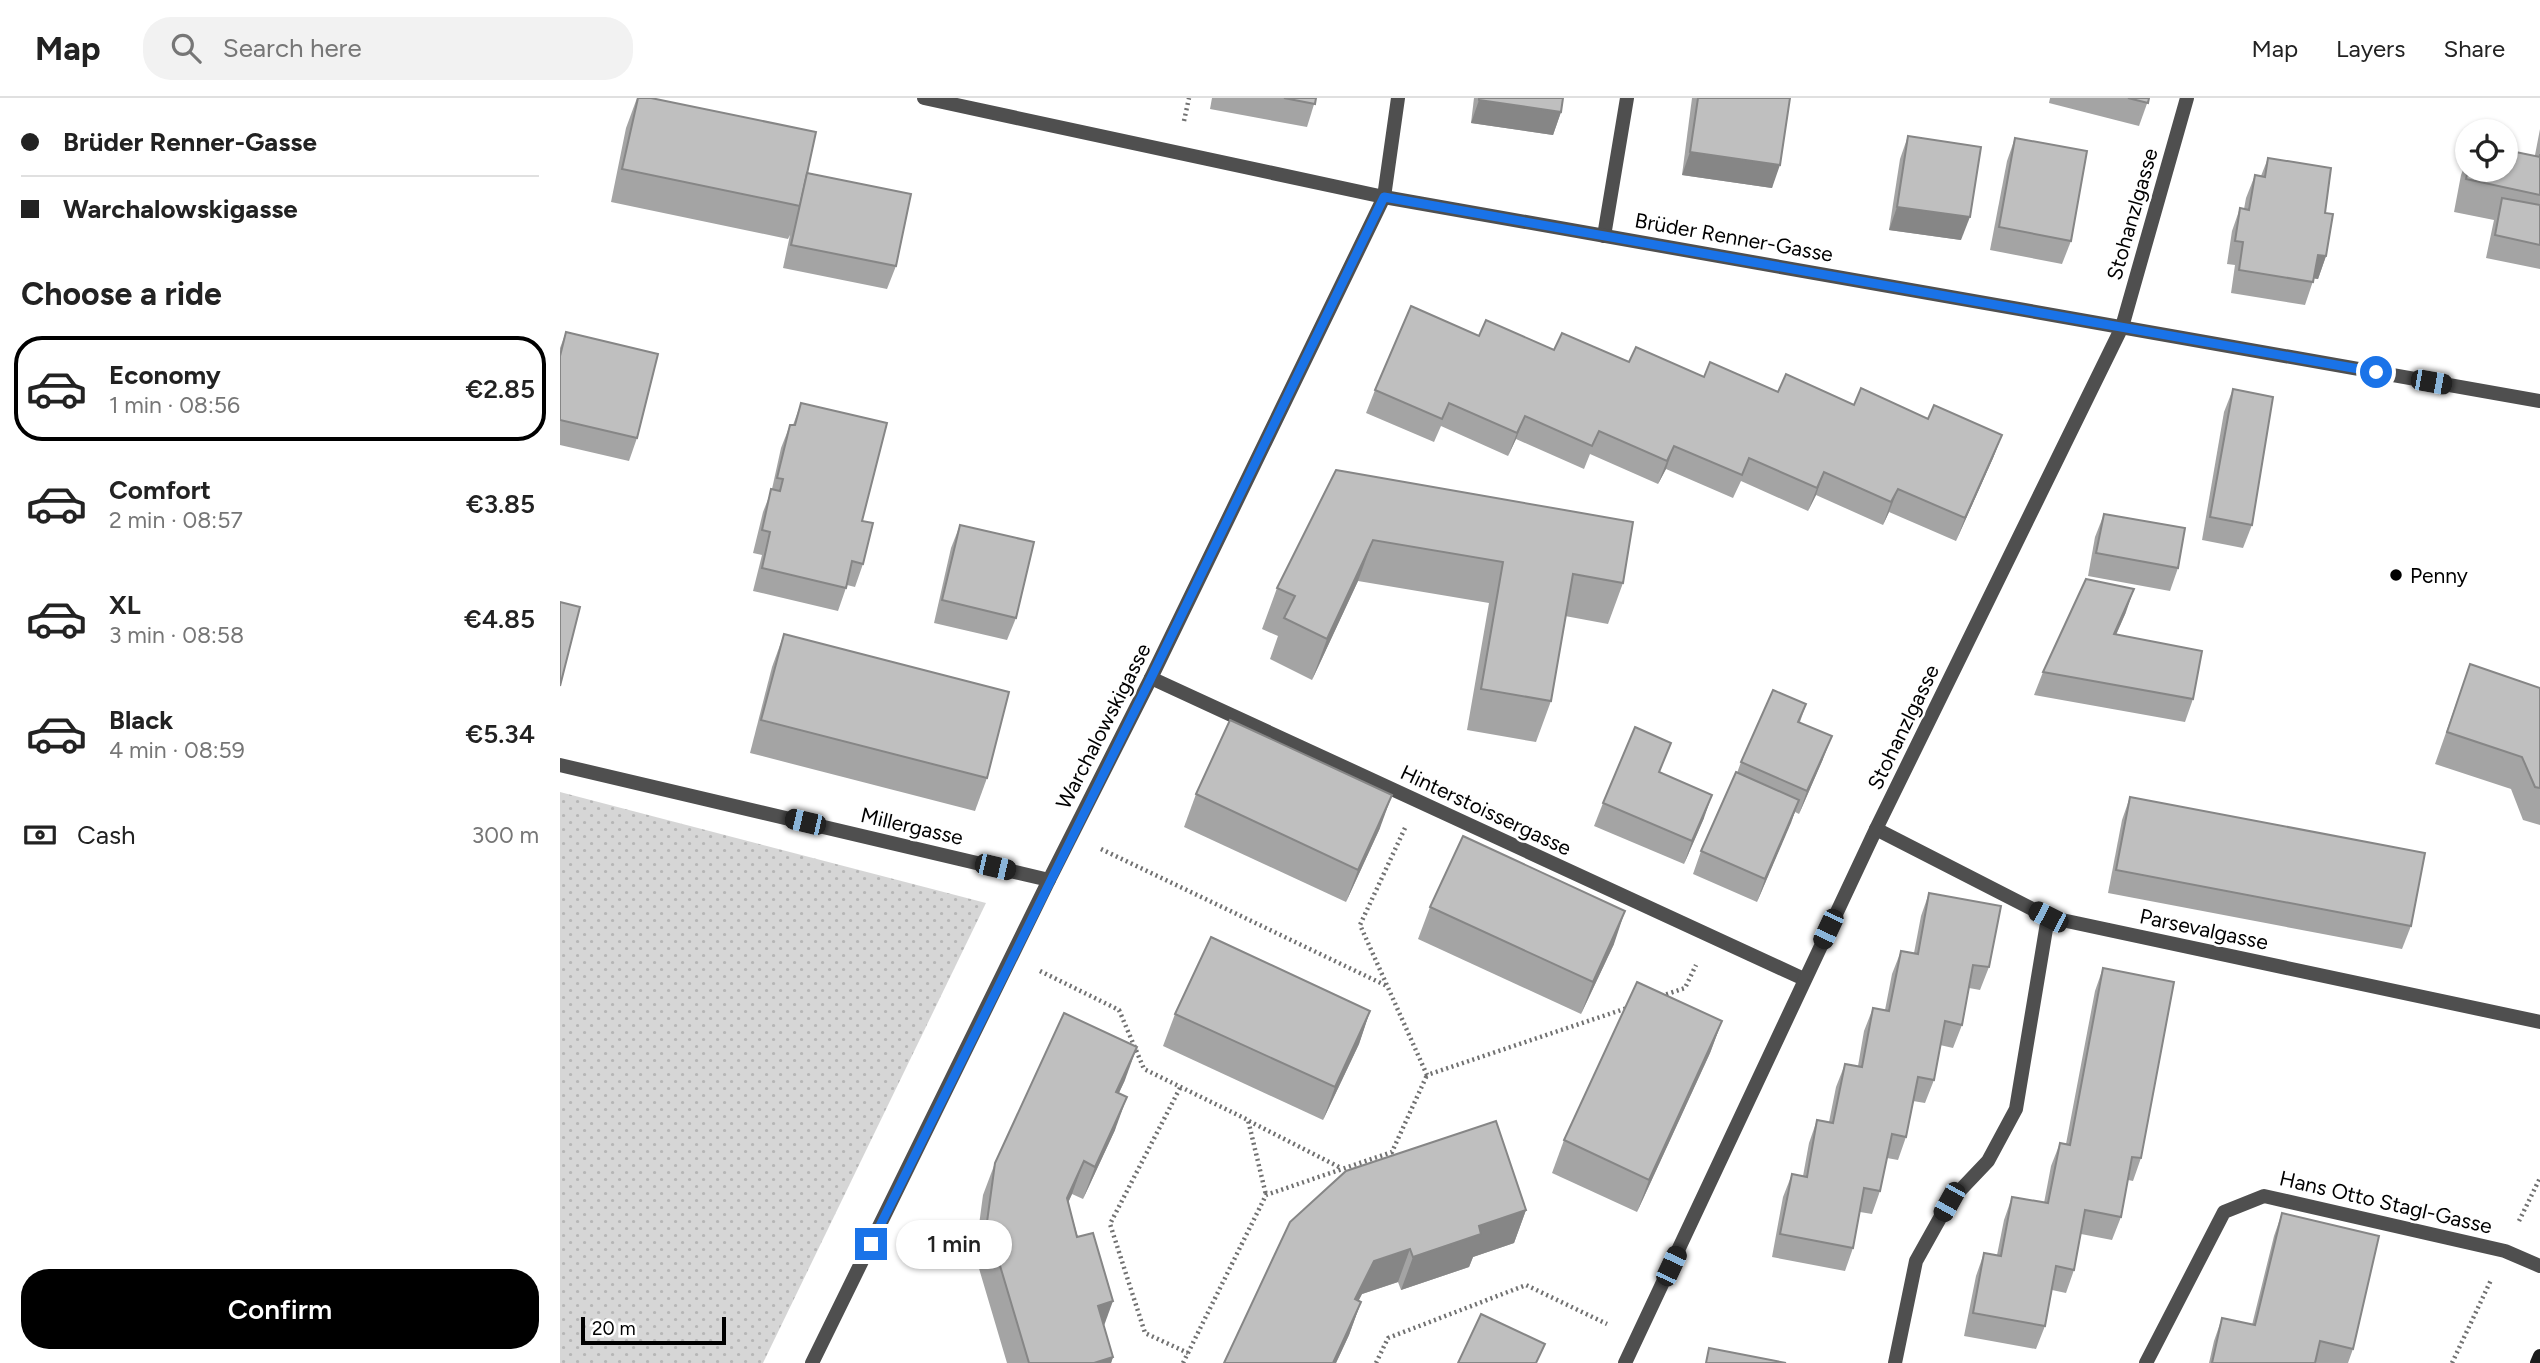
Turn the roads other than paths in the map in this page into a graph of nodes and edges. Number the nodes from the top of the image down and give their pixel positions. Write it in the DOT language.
graph roads {
  1 [pos="924,98"];
  2 [pos="1398,98"];
  3 [pos="1627,98"];
  4 [pos="2187,98"];
  5 [pos="1384,197"];
  6 [pos="1604,236"];
  7 [pos="2122,327"];
  8 [pos="2540,401"];
  9 [pos="1151,678"];
  10 [pos="560,765"];
  11 [pos="1876,829"];
  12 [pos="1049,880"];
  13 [pos="2048,917"];
  14 [pos="1804,979"];
  15 [pos="2540,1022"];
  16 [pos="2540,1266"];
  17 [pos="2540,1356"];
  18 [pos="812,1363"];
  19 [pos="1625,1363"];
  20 [pos="1895,1363"];
  21 [pos="2146,1363"];
  22 [pos="2537,1363"];
  1 -- 5 [label="street, Brüder Renner-Gasse"];
  2 -- 5 [label="street, Warchalowskigasse"];
  3 -- 6 [label="street"];
  4 -- 7 [label="street, Stohanzlgasse"];
  5 -- 6 [label="street, Brüder Renner-Gasse"];
  5 -- 9 [label="street, Warchalowskigasse"];
  6 -- 7 [label="street, Brüder Renner-Gasse"];
  7 -- 8 [label="street, Brüder Renner-Gasse"];
  7 -- 11 [label="street, Stohanzlgasse"];
  9 -- 12 [label="street, Warchalowskigasse"];
  9 -- 14 [label="street, Hinterstoissergasse"];
  10 -- 12 [label="street, Millergasse"];
  11 -- 13 [label="street, Parsevalgasse"];
  11 -- 14 [label="street, Stohanzlgasse"];
  12 -- 18 [label="street, Warchalowskigasse"];
  13 -- 15 [label="street, Parsevalgasse"];
  13 -- 20 [label="street"];
  14 -- 19 [label="street, Stohanzlgasse"];
  16 -- 21 [label="street, Hans Otto Stagl-Gasse"];
  17 -- 22 [label="main road"];
}
